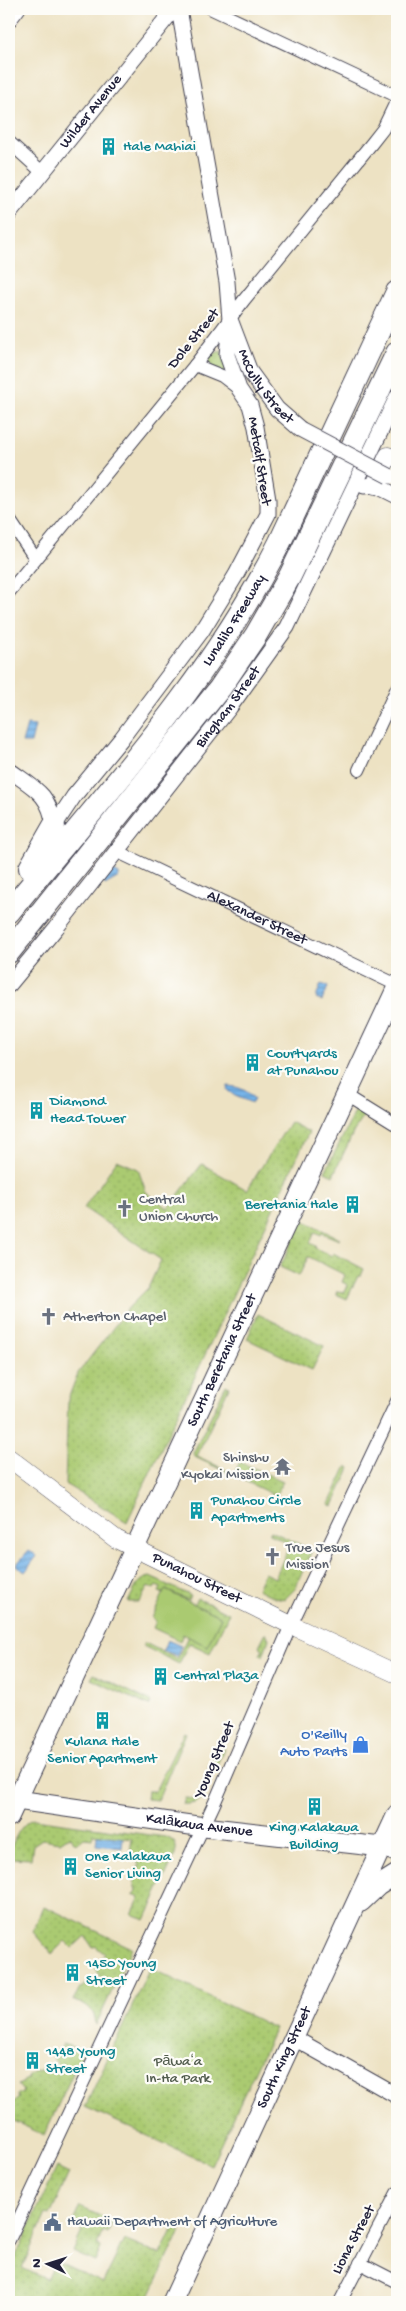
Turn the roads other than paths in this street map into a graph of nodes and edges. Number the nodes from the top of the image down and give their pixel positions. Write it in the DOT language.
graph roads {
  1 [pos="19,9"];
  2 [pos="174,9"];
  3 [pos="179,9"];
  4 [pos="212,9"];
  5 [pos="9,22"];
  6 [pos="397,98"];
  7 [pos="9,142"];
  8 [pos="42,172"];
  9 [pos="9,214"];
  10 [pos="397,292"];
  11 [pos="230,320"];
  12 [pos="397,353"];
  13 [pos="397,360"];
  14 [pos="195,365"];
  15 [pos="240,389"];
  16 [pos="391,390"];
  17 [pos="378,440"];
  18 [pos="393,458"];
  19 [pos="387,480"];
  20 [pos="355,487"];
  21 [pos="397,496"];
  22 [pos="9,519"];
  23 [pos="35,558"];
  24 [pos="9,592"];
  25 [pos="397,688"];
  26 [pos="9,770"];
  27 [pos="359,770"];
  28 [pos="44,796"];
  29 [pos="74,796"];
  30 [pos="54,826"];
  31 [pos="116,851"];
  32 [pos="9,901"];
  33 [pos="9,912"];
  34 [pos="9,952"];
  35 [pos="9,985"];
  36 [pos="397,986"];
  37 [pos="347,1094"];
  38 [pos="397,1125"];
  39 [pos="397,1401"];
  40 [pos="9,1458"];
  41 [pos="135,1549"];
  42 [pos="291,1625"];
  43 [pos="397,1674"];
  44 [pos="13,1809"];
  45 [pos="397,1814"];
  46 [pos="204,1826"];
  47 [pos="392,1848"];
  48 [pos="397,1874"];
  49 [pos="353,1910"];
  50 [pos="294,2038"];
  51 [pos="397,2096"];
  52 [pos="397,2193"];
  53 [pos="9,2240"];
  54 [pos="360,2263"];
  55 [pos="397,2282"];
  56 [pos="172,2302"];
  57 [pos="340,2302"];
  1 -- 5 [label="street"];
  2 -- 8 [label="street, Wilder Avenue"];
  3 -- 11 [label="street, Metcalf Street"];
  4 -- 6 [label="street"];
  6 -- 11 [label="street, Dole Street"];
  7 -- 8 [label="street"];
  8 -- 9 [label="street, Wilder Avenue"];
  10 -- 33 [label="highway, Lunalilo Freeway"];
  11 -- 14 [label="street, Dole Street"];
  11 -- 15 [label="street, Metcalf Street"];
  11 -- 19 [label="street, McCully Street, bridge"];
  12 -- 16 [label="highway, Lunalilo Freeway"];
  13 -- 16 [label="highway"];
  14 -- 15 [label="street"];
  14 -- 23 [label="street, Dole Street"];
  15 -- 29 [label="street, Metcalf Street"];
  16 -- 17 [label="street, Bingham Street"];
  16 -- 34 [label="highway, Lunalilo Freeway"];
  17 -- 18 [label="street"];
  17 -- 20 [label="street, Bingham Street"];
  18 -- 19 [label="main road"];
  19 -- 20 [label="street"];
  19 -- 21 [label="street, McCully Street"];
  20 -- 31 [label="street, Bingham Street"];
  22 -- 23 [label="street"];
  23 -- 24 [label="street, Dole Street"];
  25 -- 27 [label="street"];
  26 -- 28 [label="street"];
  28 -- 29 [label="street"];
  28 -- 30 [label="street"];
  29 -- 30 [label="street, Metcalf Street"];
  30 -- 32 [label="highway"];
  31 -- 35 [label="street, Bingham Street"];
  31 -- 36 [label="street, Alexander Street"];
  36 -- 37 [label="main road, South Beretania Street"];
  37 -- 38 [label="street"];
  37 -- 41 [label="main road, South Beretania Street"];
  39 -- 42 [label="street, Young Street"];
  40 -- 41 [label="main road, Punahou Street"];
  41 -- 42 [label="main road, Punahou Street"];
  41 -- 44 [label="main road, South Beretania Street"];
  42 -- 43 [label="main road, Punahou Street"];
  42 -- 46 [label="street, Young Street"];
  44 -- 46 [label="main road, Kalākaua Avenue"];
  45 -- 47 [label="main road, South King Street"];
  46 -- 47 [label="main road, Kalākaua Avenue"];
  46 -- 53 [label="street, Young Street"];
  47 -- 49 [label="main road, South King Street"];
  48 -- 49 [label="main road"];
  49 -- 50 [label="main road, South King Street"];
  50 -- 51 [label="street"];
  50 -- 56 [label="main road, South King Street"];
  52 -- 54 [label="street, Liona Street"];
  54 -- 55 [label="street"];
  54 -- 57 [label="street, Liona Street"];
}
